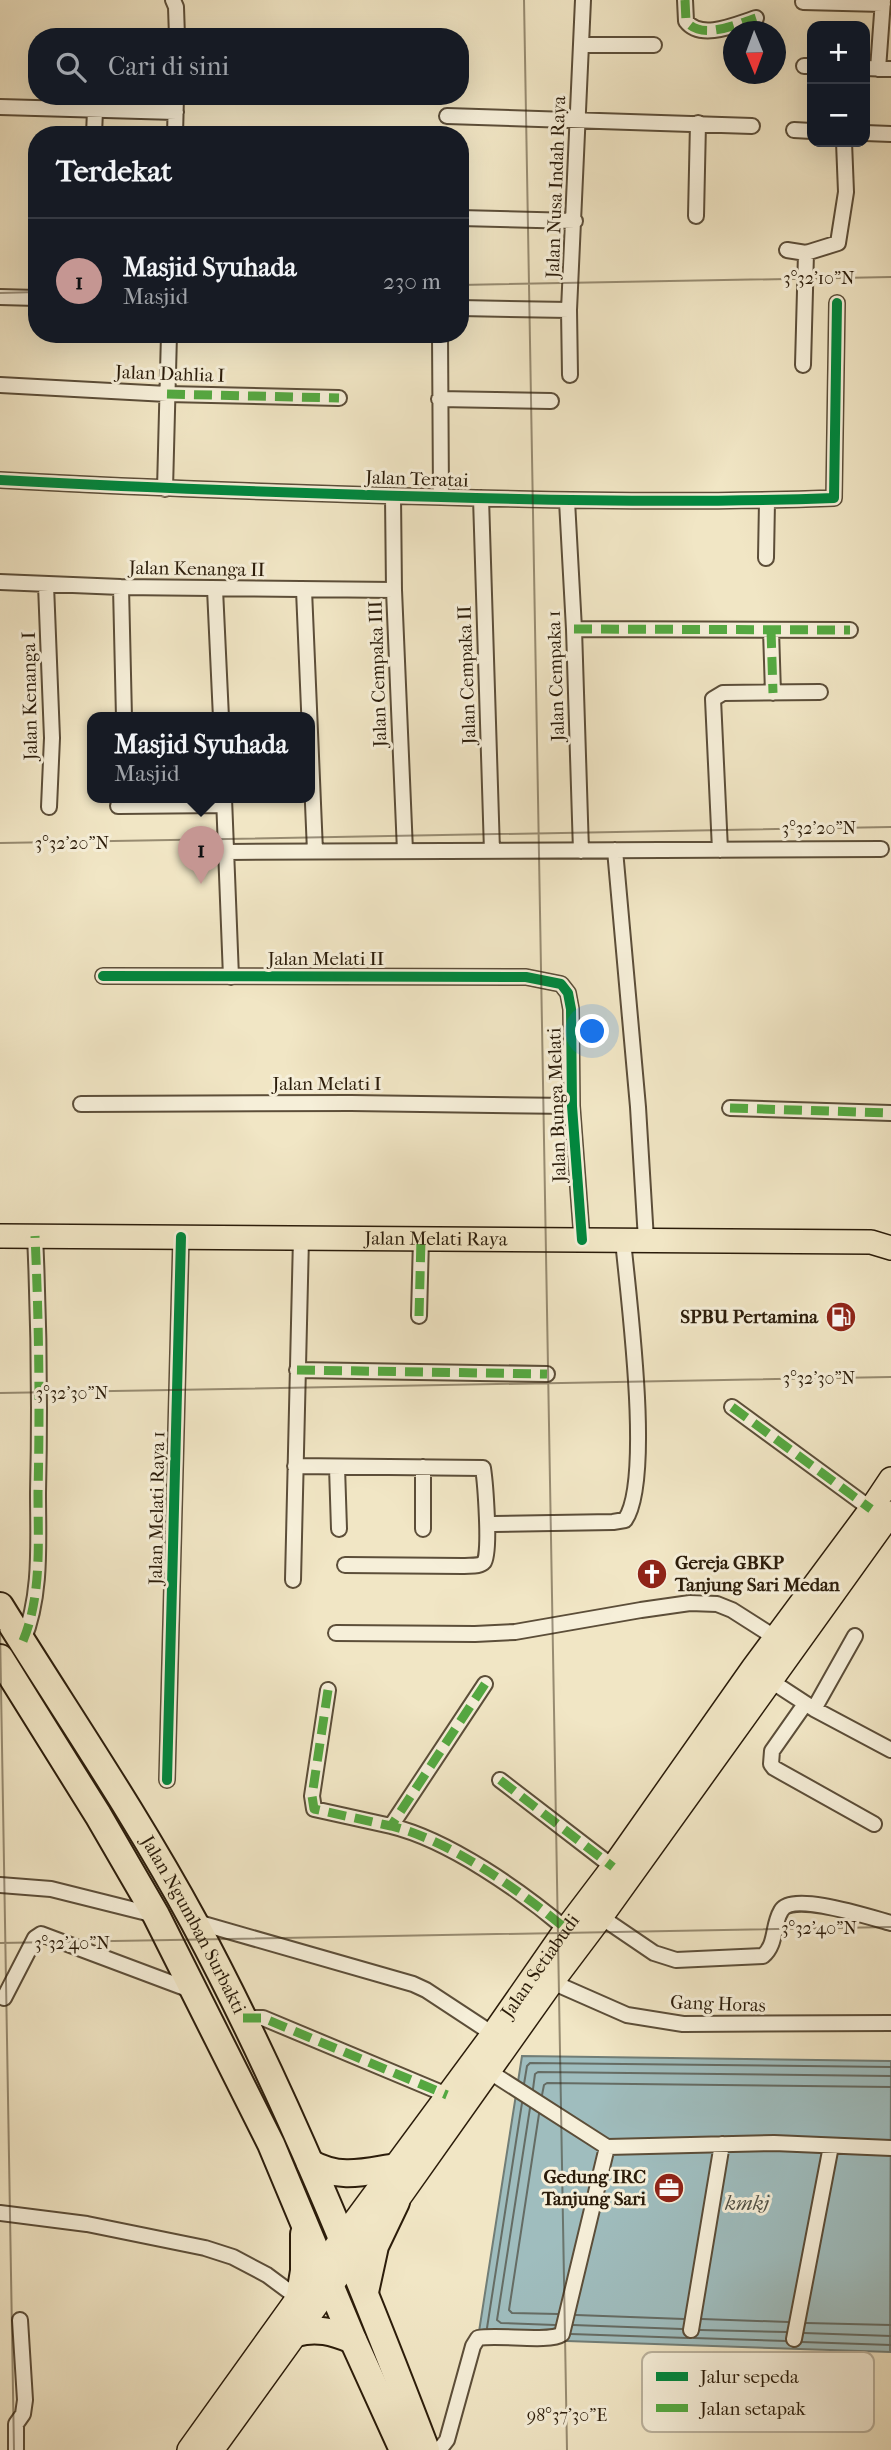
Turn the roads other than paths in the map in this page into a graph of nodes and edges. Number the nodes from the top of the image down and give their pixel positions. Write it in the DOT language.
graph roads {
  1 [pos="173,0"];
  2 [pos="583,0"];
  3 [pos="685,0"];
  4 [pos="803,2"];
  5 [pos="883,2"];
  6 [pos="756,18"];
  7 [pos="177,28"];
  8 [pos="582,45"];
  9 [pos="654,46"];
  10 [pos="878,69"];
  11 [pos="176,105"];
  12 [pos="0,107"];
  13 [pos="95,110"];
  14 [pos="176,112"];
  15 [pos="447,116"];
  16 [pos="576,119"];
  17 [pos="698,123"];
  18 [pos="94,126"];
  19 [pos="175,126"];
  20 [pos="752,126"];
  21 [pos="794,130"];
  22 [pos="807,131"];
  23 [pos="870,133"];
  24 [pos="891,134"];
  25 [pos="844,147"];
  26 [pos="696,216"];
  27 [pos="469,218"];
  28 [pos="575,221"];
  29 [pos="787,250"];
  30 [pos="806,253"];
  31 [pos="0,297"];
  32 [pos="28,298"];
  33 [pos="837,303"];
  34 [pos="469,308"];
  35 [pos="569,310"];
  36 [pos="169,343"];
  37 [pos="440,343"];
  38 [pos="803,365"];
  39 [pos="570,375"];
  40 [pos="0,385"];
  41 [pos="167,394"];
  42 [pos="340,398"];
  43 [pos="439,398"];
  44 [pos="551,401"];
  45 [pos="0,480"];
  46 [pos="164,489"];
  47 [pos="393,496"];
  48 [pos="441,497"];
  49 [pos="481,498"];
  50 [pos="568,501"];
  51 [pos="767,501"];
  52 [pos="766,558"];
  53 [pos="0,582"];
  54 [pos="46,585"];
  55 [pos="121,587"];
  56 [pos="215,589"];
  57 [pos="304,590"];
  58 [pos="394,590"];
  59 [pos="574,629"];
  60 [pos="771,630"];
  61 [pos="850,630"];
  62 [pos="820,692"];
  63 [pos="773,693"];
  64 [pos="124,712"];
  65 [pos="220,712"];
  66 [pos="309,712"];
  67 [pos="198,803"];
  68 [pos="224,803"];
  69 [pos="313,803"];
  70 [pos="118,806"];
  71 [pos="50,807"];
  72 [pos="881,849"];
  73 [pos="581,850"];
  74 [pos="615,850"];
  75 [pos="720,850"];
  76 [pos="315,851"];
  77 [pos="405,851"];
  78 [pos="492,851"];
  79 [pos="226,852"];
  80 [pos="103,976"];
  81 [pos="231,977"];
  82 [pos="548,981"];
  83 [pos="81,1104"];
  84 [pos="572,1106"];
  85 [pos="730,1108"];
  86 [pos="891,1113"];
  87 [pos="0,1236"];
  88 [pos="35,1236"];
  89 [pos="181,1237"];
  90 [pos="300,1238"];
  91 [pos="421,1239"];
  92 [pos="582,1240"];
  93 [pos="634,1240"];
  94 [pos="884,1242"];
  95 [pos="419,1316"];
  96 [pos="298,1370"];
  97 [pos="547,1374"];
  98 [pos="732,1406"];
  99 [pos="295,1466"];
  100 [pos="337,1466"];
  101 [pos="423,1467"];
  102 [pos="891,1479"];
  103 [pos="881,1511"];
  104 [pos="494,1524"];
  105 [pos="339,1529"];
  106 [pos="423,1529"];
  107 [pos="345,1565"];
  108 [pos="293,1580"];
  109 [pos="8,1625"];
  110 [pos="336,1633"];
  111 [pos="855,1636"];
  112 [pos="776,1638"];
  113 [pos="0,1658"];
  114 [pos="762,1674"];
  115 [pos="485,1684"];
  116 [pos="328,1690"];
  117 [pos="809,1706"];
  118 [pos="891,1750"];
  119 [pos="167,1780"];
  120 [pos="500,1780"];
  121 [pos="874,1824"];
  122 [pos="391,1826"];
  123 [pos="613,1867"];
  124 [pos="0,1885"];
  125 [pos="156,1915"];
  126 [pos="601,1917"];
  127 [pos="193,1921"];
  128 [pos="891,1923"];
  129 [pos="573,1937"];
  130 [pos="552,1982"];
  131 [pos="194,1992"];
  132 [pos="4,1998"];
  133 [pos="243,2018"];
  134 [pos="891,2023"];
  135 [pos="493,2034"];
  136 [pos="490,2072"];
  137 [pos="447,2095"];
  138 [pos="722,2144"];
  139 [pos="831,2146"];
  140 [pos="607,2147"];
  141 [pos="891,2148"];
  142 [pos="310,2163"];
  143 [pos="396,2167"];
  144 [pos="396,2202"];
  145 [pos="0,2213"];
  146 [pos="303,2220"];
  147 [pos="347,2250"];
  148 [pos="327,2276"];
  149 [pos="365,2292"];
  150 [pos="299,2297"];
  151 [pos="20,2320"];
  152 [pos="691,2330"];
  153 [pos="296,2333"];
  154 [pos="794,2339"];
  155 [pos="353,2340"];
  156 [pos="16,2450"];
  157 [pos="189,2450"];
  158 [pos="212,2450"];
  159 [pos="403,2450"];
  160 [pos="425,2450"];
  161 [pos="439,2450"];
  1 -- 7 [label="street"];
  2 -- 8 [label="street, Jalan Nusa Indah Raya"];
  3 -- 6 [label="street"];
  4 -- 5 [label="street"];
  5 -- 10 [label="street"];
  8 -- 9 [label="street"];
  8 -- 16 [label="street, Jalan Nusa Indah Raya"];
  11 -- 14 [label="street"];
  12 -- 13 [label="street"];
  13 -- 14 [label="street"];
  13 -- 18 [label="street"];
  14 -- 19 [label="street"];
  15 -- 16 [label="street"];
  16 -- 17 [label="street"];
  16 -- 28 [label="street, Jalan Nusa Indah Raya"];
  17 -- 20 [label="street"];
  17 -- 26 [label="street"];
  21 -- 22 [label="street"];
  23 -- 24 [label="street"];
  25 -- 30 [label="street"];
  27 -- 28 [label="street"];
  28 -- 35 [label="street, Jalan Nusa Indah Raya"];
  29 -- 30 [label="street"];
  30 -- 38 [label="street"];
  31 -- 32 [label="street"];
  33 -- 51 [label="street, Jalan Teratai"];
  34 -- 35 [label="street"];
  35 -- 39 [label="street, Jalan Nusa Indah Raya"];
  36 -- 41 [label="street"];
  37 -- 43 [label="street"];
  40 -- 41 [label="street, Jalan Dahlia I"];
  41 -- 42 [label="street, Jalan Dahlia I"];
  41 -- 46 [label="street"];
  43 -- 44 [label="street"];
  43 -- 48 [label="street"];
  45 -- 46 [label="street, Jalan Teratai"];
  46 -- 47 [label="street, Jalan Teratai"];
  47 -- 48 [label="street, Jalan Teratai"];
  47 -- 58 [label="street, Jalan Cempaka III"];
  48 -- 49 [label="street, Jalan Teratai"];
  49 -- 50 [label="street, Jalan Teratai"];
  49 -- 78 [label="street, Jalan Cempaka II"];
  50 -- 51 [label="street, Jalan Teratai"];
  50 -- 59 [label="street, Jalan Cempaka 1"];
  51 -- 52 [label="street"];
  53 -- 54 [label="street, Jalan Kenanga II"];
  54 -- 55 [label="street, Jalan Kenanga II"];
  54 -- 71 [label="street, Jalan Kenanga I"];
  55 -- 56 [label="street, Jalan Kenanga II"];
  55 -- 64 [label="street"];
  56 -- 57 [label="street, Jalan Kenanga II"];
  56 -- 65 [label="street"];
  57 -- 58 [label="street, Jalan Kenanga II"];
  57 -- 66 [label="street"];
  58 -- 77 [label="street, Jalan Cempaka III"];
  59 -- 60 [label="street"];
  59 -- 73 [label="street, Jalan Cempaka 1"];
  60 -- 61 [label="street"];
  60 -- 63 [label="street"];
  62 -- 63 [label="street"];
  63 -- 75 [label="street"];
  67 -- 70 [label="street"];
  68 -- 79 [label="street"];
  69 -- 76 [label="street"];
  72 -- 75 [label="street"];
  73 -- 74 [label="street"];
  73 -- 78 [label="street"];
  74 -- 75 [label="street"];
  74 -- 93 [label="street"];
  76 -- 77 [label="street"];
  76 -- 79 [label="street"];
  77 -- 78 [label="street"];
  79 -- 81 [label="street"];
  80 -- 81 [label="street, Jalan Melati II"];
  81 -- 82 [label="street, Jalan Melati II"];
  82 -- 84 [label="street, Jalan Bunga Melati"];
  83 -- 84 [label="street, Jalan Melati I"];
  84 -- 92 [label="street, Jalan Bunga Melati"];
  85 -- 86 [label="street"];
  87 -- 88 [label="main road, Jalan Melati Raya"];
  88 -- 89 [label="main road, Jalan Melati Raya"];
  88 -- 109 [label="street"];
  89 -- 90 [label="main road, Jalan Melati Raya"];
  89 -- 119 [label="street, Jalan Melati Raya 1"];
  90 -- 91 [label="main road, Jalan Melati Raya"];
  90 -- 96 [label="street"];
  91 -- 92 [label="main road, Jalan Melati Raya"];
  91 -- 95 [label="street"];
  92 -- 93 [label="main road, Jalan Melati Raya"];
  93 -- 94 [label="main road, Jalan Melati Raya"];
  93 -- 104 [label="street"];
  96 -- 97 [label="street"];
  96 -- 99 [label="street"];
  98 -- 103 [label="street"];
  99 -- 100 [label="street"];
  99 -- 108 [label="street"];
  100 -- 101 [label="street"];
  100 -- 105 [label="street"];
  101 -- 106 [label="street"];
  101 -- 107 [label="street"];
  102 -- 103 [label="main road, Jalan Setiabudi"];
  103 -- 112 [label="main road, Jalan Setiabudi"];
  103 -- 114 [label="main road, Jalan Setiabudi"];
  109 -- 127 [label="highway, Jalan Ngumban Surbakti"];
  110 -- 112 [label="street"];
  111 -- 117 [label="street"];
  112 -- 114 [label="main road, Jalan Setiabudi"];
  113 -- 125 [label="highway, Jalan Ngumban Surbakti"];
  114 -- 117 [label="street"];
  114 -- 123 [label="main road, Jalan Setiabudi"];
  114 -- 126 [label="main road, Jalan Setiabudi"];
  115 -- 122 [label="street"];
  116 -- 122 [label="street"];
  117 -- 118 [label="street"];
  117 -- 121 [label="street"];
  120 -- 123 [label="street"];
  122 -- 129 [label="street"];
  123 -- 129 [label="main road, Jalan Setiabudi"];
  124 -- 125 [label="street"];
  125 -- 131 [label="highway, Jalan Ngumban Surbakti"];
  126 -- 128 [label="street"];
  126 -- 129 [label="main road, Jalan Setiabudi"];
  127 -- 133 [label="highway, Jalan Ngumban Surbakti"];
  127 -- 135 [label="street"];
  129 -- 130 [label="main road, Jalan Setiabudi"];
  129 -- 135 [label="main road, Jalan Setiabudi"];
  130 -- 134 [label="street, Gang Horas"];
  130 -- 136 [label="main road, Jalan Setiabudi"];
  131 -- 132 [label="street"];
  131 -- 146 [label="highway, Jalan Ngumban Surbakti"];
  133 -- 137 [label="street"];
  133 -- 142 [label="highway, Jalan Ngumban Surbakti"];
  135 -- 137 [label="main road, Jalan Setiabudi"];
  136 -- 140 [label="street"];
  136 -- 144 [label="main road, Jalan Setiabudi"];
  137 -- 143 [label="main road, Jalan Setiabudi"];
  138 -- 139 [label="street"];
  138 -- 140 [label="street"];
  138 -- 152 [label="street"];
  139 -- 141 [label="street"];
  139 -- 154 [label="street"];
  140 -- 161 [label="street"];
  142 -- 143 [label="highway"];
  142 -- 147 [label="highway, Jalan Ngumban Surbakti"];
  143 -- 147 [label="main road, Jalan Setiabudi"];
  144 -- 147 [label="main road, Jalan Setiabudi"];
  144 -- 149 [label="highway"];
  145 -- 150 [label="street"];
  146 -- 148 [label="highway, Jalan Ngumban Surbakti"];
  146 -- 150 [label="highway"];
  147 -- 148 [label="main road, Jalan Setiabudi"];
  147 -- 149 [label="highway, Jalan Ngumban Surbakti"];
  148 -- 150 [label="main road, Jalan Setiabudi"];
  148 -- 153 [label="main road, Jalan Setiabudi"];
  148 -- 155 [label="highway, Jalan Ngumban Surbakti"];
  149 -- 160 [label="highway, Jalan Ngumban Surbakti"];
  150 -- 157 [label="main road, Jalan Setiabudi"];
  151 -- 156 [label="street"];
  153 -- 155 [label="highway"];
  153 -- 158 [label="main road, Jalan Setiabudi"];
  155 -- 159 [label="highway, Jalan Ngumban Surbakti"];
}
